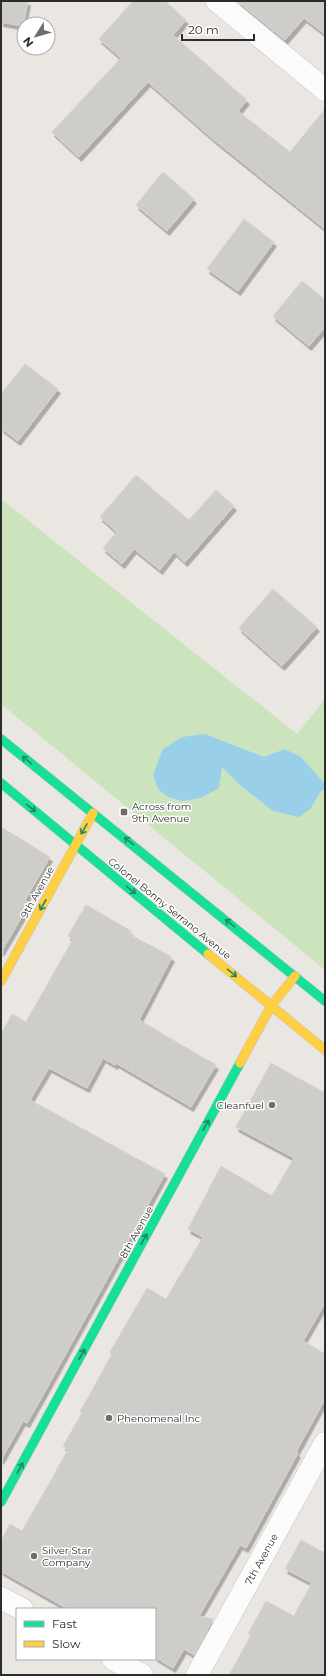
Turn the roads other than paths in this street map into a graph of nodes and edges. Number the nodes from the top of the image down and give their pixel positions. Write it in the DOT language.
graph roads {
  1 [pos="217,1"];
  2 [pos="325,90"];
  3 [pos="1,739"];
  4 [pos="1,783"];
  5 [pos="93,813"];
  6 [pos="75,844"];
  7 [pos="295,976"];
  8 [pos="1,981"];
  9 [pos="325,1001"];
  10 [pos="271,1006"];
  11 [pos="325,1050"];
  12 [pos="325,1443"];
  13 [pos="1,1502"];
  14 [pos="1,1598"];
  15 [pos="20,1608"];
  16 [pos="115,1660"];
  17 [pos="142,1675"];
  18 [pos="197,1675"];
  1 -- 2 [label="street"];
  5 -- 3 [label="main road, one-way"];
  4 -- 6 [label="main road, Colonel Bonny Serrano Avenue, one-way"];
  5 -- 6 [label="main road, 9th Avenue, one-way"];
  7 -- 5 [label="main road, one-way"];
  6 -- 8 [label="main road, 9th Avenue, one-way"];
  6 -- 10 [label="main road, Colonel Bonny Serrano Avenue, one-way"];
  7 -- 9 [label="main road"];
  7 -- 10 [label="main road, 8th Avenue"];
  10 -- 11 [label="main road, Colonel Bonny Serrano Avenue"];
  13 -- 10 [label="main road, 8th Avenue, one-way"];
  12 -- 18 [label="street, 7th Avenue"];
  14 -- 15 [label="street"];
  16 -- 17 [label="street"];
}
